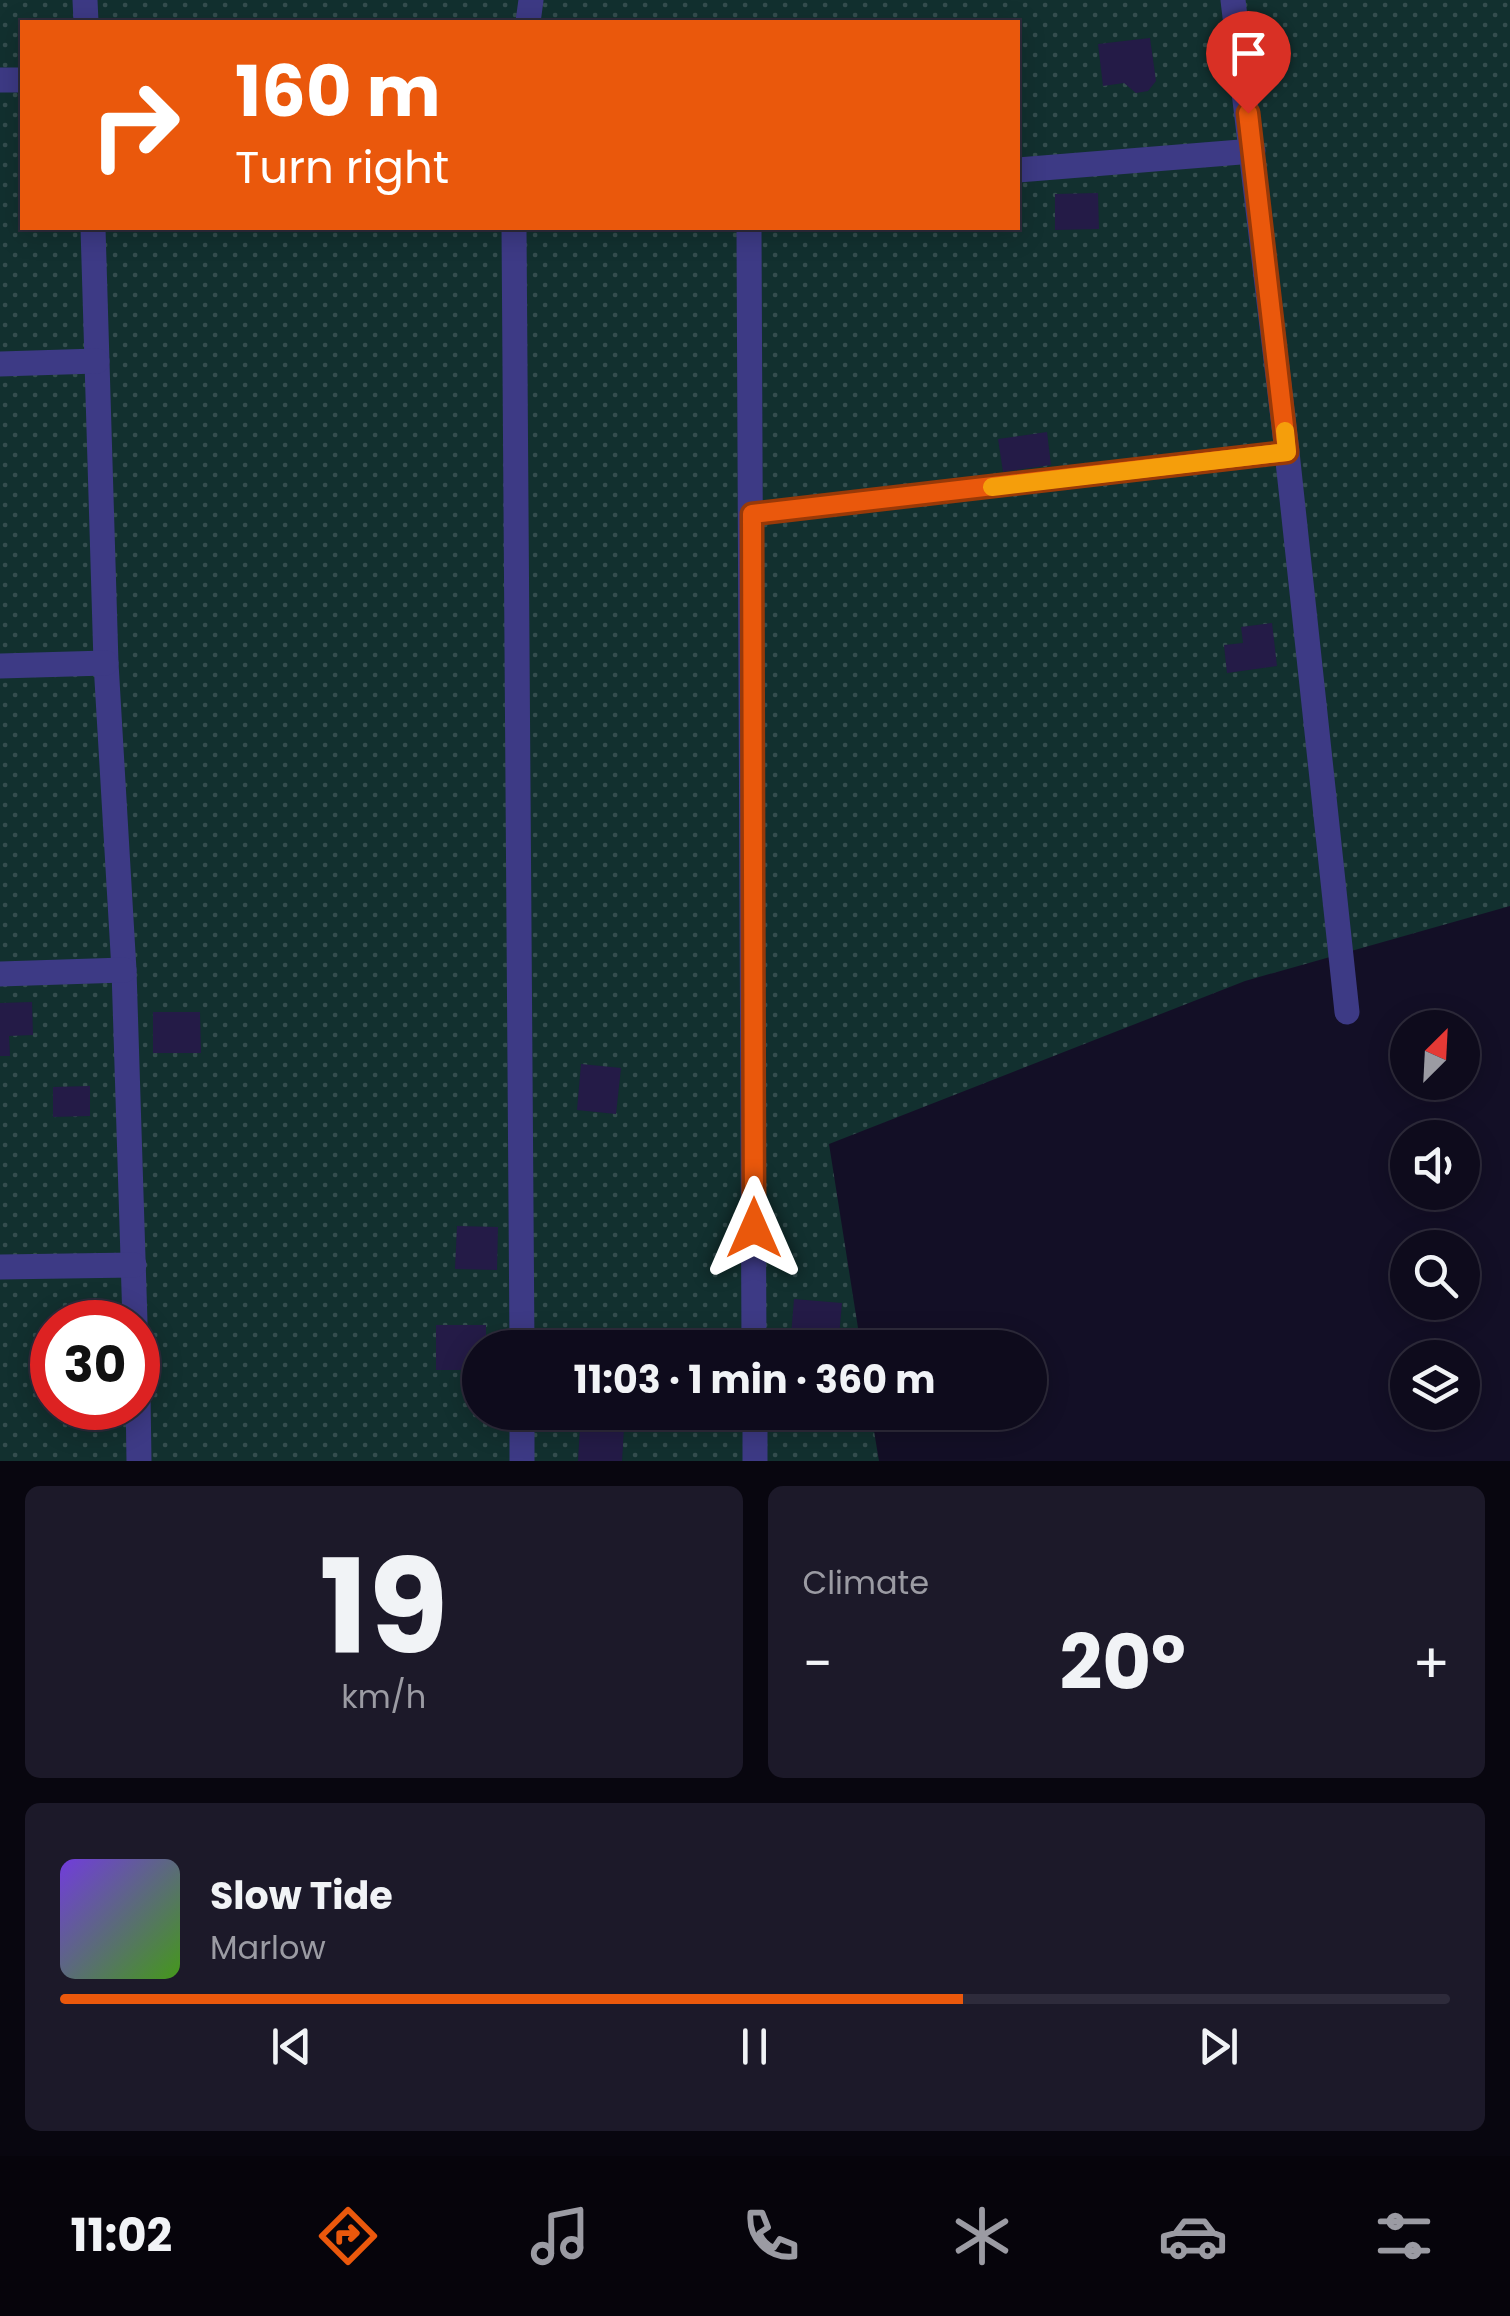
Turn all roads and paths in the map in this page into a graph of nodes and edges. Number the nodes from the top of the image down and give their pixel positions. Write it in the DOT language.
graph roads {
  1 [pos="1234,0"];
  2 [pos="1253,151"];
  3 [pos="1020,170"];
  4 [pos="93,230"];
  5 [pos="514,230"];
  6 [pos="749,230"];
  7 [pos="97,361"];
  8 [pos="0,364"];
  9 [pos="1287,452"];
  10 [pos="752,514"];
  11 [pos="106,663"];
  12 [pos="0,666"];
  13 [pos="124,970"];
  14 [pos="0,974"];
  15 [pos="1347,1012"];
  16 [pos="134,1265"];
  17 [pos="0,1267"];
  18 [pos="135,1300"];
  19 [pos="522,1330"];
  20 [pos="754,1330"];
  21 [pos="139,1430"];
  22 [pos="522,1430"];
  23 [pos="754,1430"];
  24 [pos="140,1461"];
  25 [pos="522,1461"];
  26 [pos="755,1461"];
  1 -- 2 [label="street"];
  2 -- 3 [label="street"];
  2 -- 9 [label="street"];
  4 -- 7 [label="street"];
  5 -- 19 [label="street"];
  6 -- 10 [label="street"];
  7 -- 8 [label="street"];
  7 -- 11 [label="street"];
  9 -- 10 [label="lane"];
  9 -- 15 [label="street"];
  10 -- 20 [label="street"];
  11 -- 12 [label="street"];
  11 -- 13 [label="street"];
  13 -- 14 [label="street"];
  13 -- 16 [label="street"];
  16 -- 17 [label="street"];
  16 -- 18 [label="street"];
  21 -- 24 [label="street"];
  22 -- 25 [label="street"];
  23 -- 26 [label="street"];
}
